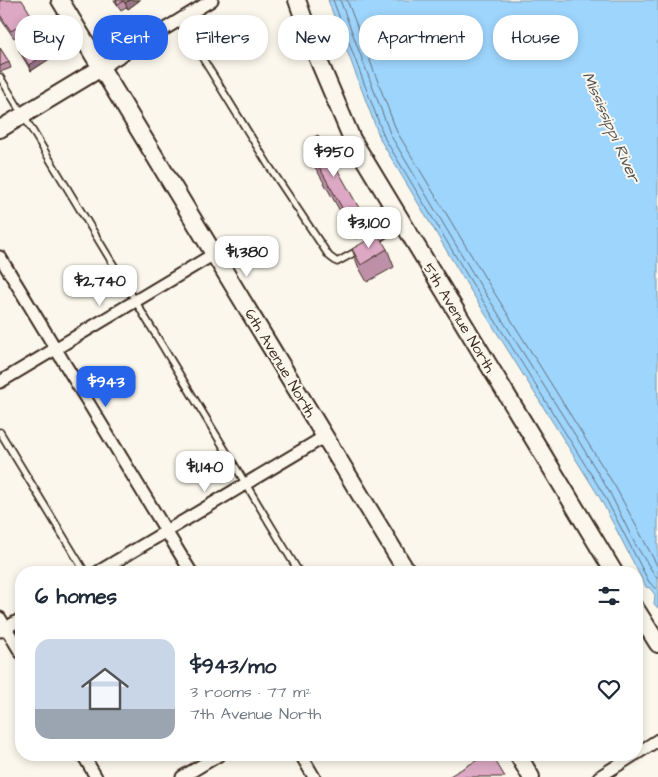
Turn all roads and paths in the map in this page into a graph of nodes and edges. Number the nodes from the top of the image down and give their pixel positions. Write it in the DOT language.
graph roads {
  1 [pos="60,0"];
  2 [pos="212,0"];
  3 [pos="297,0"];
  4 [pos="187,15"];
  5 [pos="178,21"];
  6 [pos="204,60"];
  7 [pos="102,68"];
  8 [pos="0,77"];
  9 [pos="23,115"];
  10 [pos="0,129"];
  11 [pos="403,223"];
  12 [pos="371,243"];
  13 [pos="363,248"];
  14 [pos="214,254"];
  15 [pos="0,257"];
  16 [pos="136,301"];
  17 [pos="56,349"];
  18 [pos="0,382"];
  19 [pos="0,432"];
  20 [pos="324,437"];
  21 [pos="246,484"];
  22 [pos="166,532"];
  23 [pos="81,566"];
  24 [pos="108,566"];
  25 [pos="186,566"];
  26 [pos="295,566"];
  27 [pos="402,566"];
  28 [pos="610,566"];
  29 [pos="643,620"];
  30 [pos="15,621"];
  31 [pos="2,626"];
  32 [pos="15,644"];
  33 [pos="658,644"];
  34 [pos="658,740"];
  35 [pos="643,749"];
  36 [pos="87,761"];
  37 [pos="205,761"];
  38 [pos="305,761"];
  39 [pos="522,761"];
  40 [pos="624,761"];
  41 [pos="96,777"];
  42 [pos="182,777"];
  43 [pos="314,777"];
  44 [pos="531,777"];
  45 [pos="599,777"];
  1 -- 7 [label="street, 6th Avenue North"];
  2 -- 4 [label="street"];
  3 -- 11 [label="street, 5th Avenue North"];
  5 -- 7 [label="street"];
  6 -- 13 [label="lane"];
  7 -- 9 [label="street"];
  7 -- 14 [label="street, 6th Avenue North"];
  8 -- 9 [label="lane"];
  9 -- 10 [label="street"];
  9 -- 16 [label="lane"];
  11 -- 12 [label="lane"];
  11 -- 28 [label="street, 5th Avenue North"];
  14 -- 16 [label="street"];
  14 -- 20 [label="street, 6th Avenue North"];
  15 -- 17 [label="street"];
  16 -- 17 [label="street"];
  16 -- 21 [label="lane"];
  17 -- 18 [label="street"];
  17 -- 22 [label="street"];
  19 -- 23 [label="lane"];
  20 -- 21 [label="street"];
  20 -- 27 [label="street, 6th Avenue North"];
  21 -- 22 [label="street"];
  21 -- 26 [label="lane"];
  22 -- 24 [label="street"];
  22 -- 25 [label="street"];
  29 -- 33 [label="street"];
  30 -- 31 [label="street"];
  31 -- 32 [label="street"];
  34 -- 35 [label="street"];
  36 -- 41 [label="street"];
  37 -- 42 [label="street"];
  38 -- 43 [label="street"];
  39 -- 44 [label="street"];
  40 -- 45 [label="street"];
}
